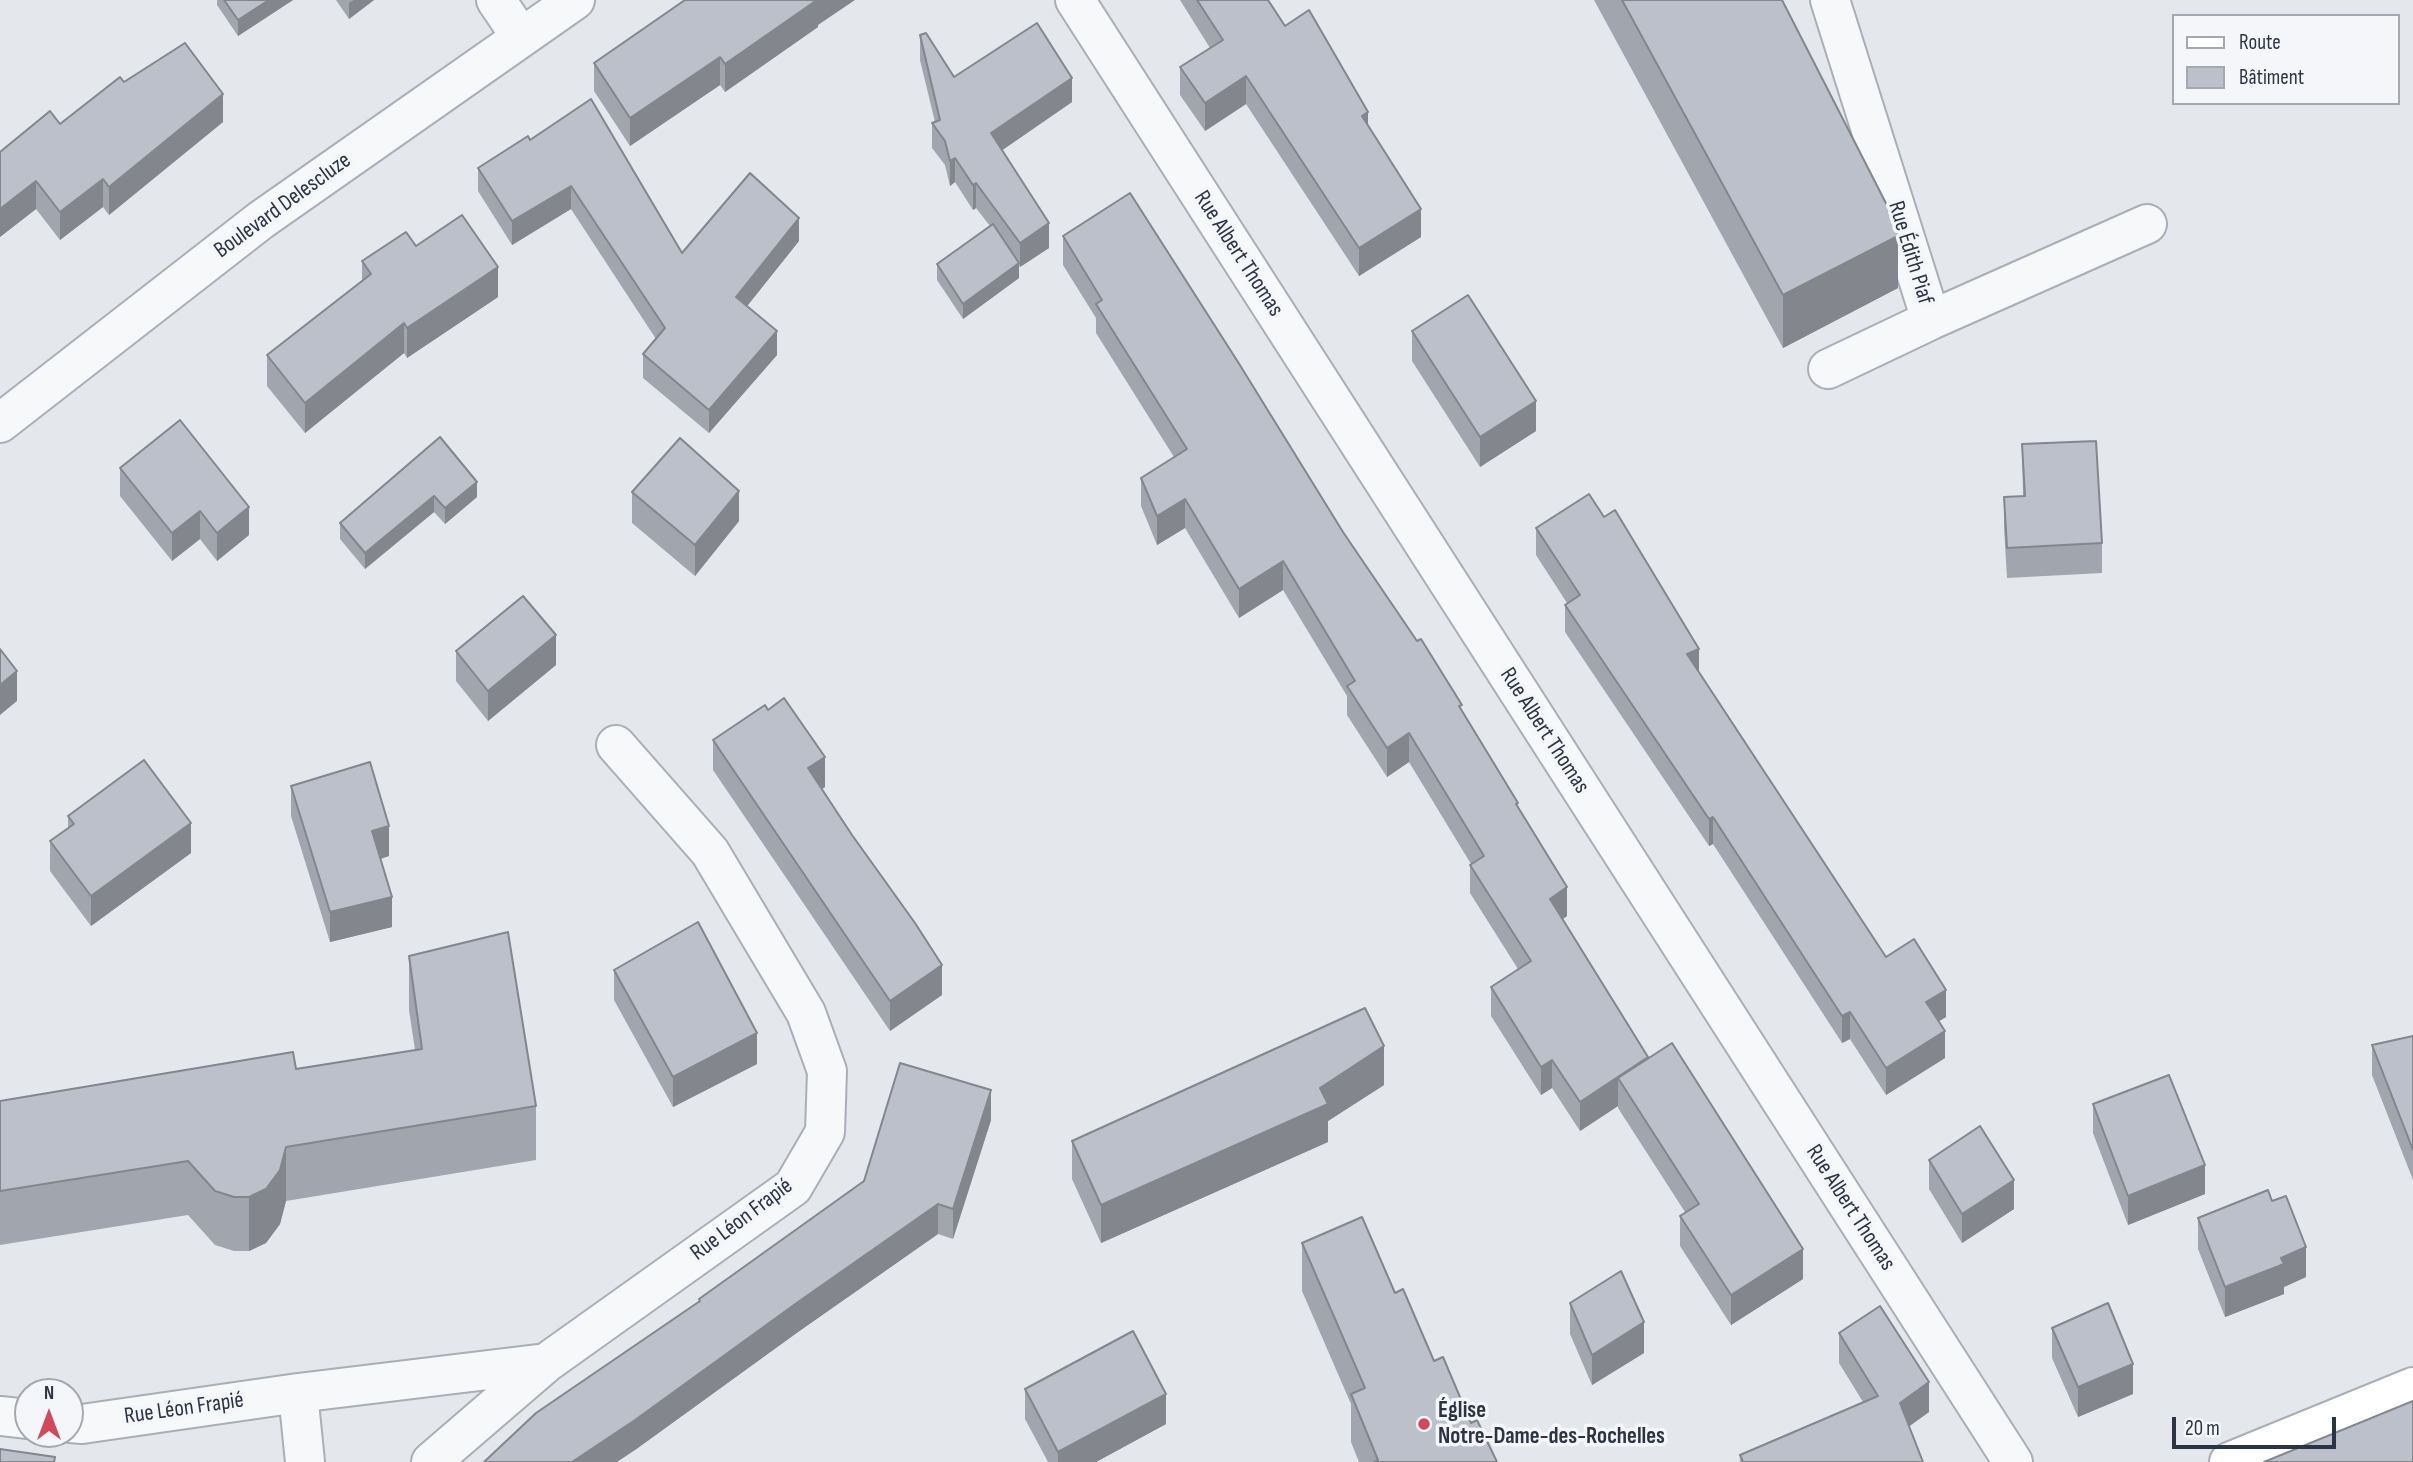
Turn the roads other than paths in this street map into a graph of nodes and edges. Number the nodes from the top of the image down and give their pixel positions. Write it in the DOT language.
graph roads {
  1 [pos="496,0"];
  2 [pos="575,0"];
  3 [pos="1075,0"];
  4 [pos="1830,0"];
  5 [pos="521,37"];
  6 [pos="2147,224"];
  7 [pos="1931,320"];
  8 [pos="1828,369"];
  9 [pos="0,423"];
  10 [pos="615,745"];
  11 [pos="546,1363"];
  12 [pos="2413,1387"];
  13 [pos="298,1393"];
  14 [pos="84,1424"];
  15 [pos="305,1462"];
  16 [pos="431,1462"];
  17 [pos="2013,1462"];
  18 [pos="2229,1462"];
  1 -- 5 [label="street"];
  2 -- 5 [label="street, Boulevard Delescluze"];
  3 -- 17 [label="street, Rue Albert Thomas"];
  4 -- 7 [label="street, Rue Édith Piaf"];
  5 -- 9 [label="street, Boulevard Delescluze"];
  6 -- 7 [label="street, Rue Édith Piaf"];
  7 -- 8 [label="street"];
  10 -- 11 [label="street, Rue Léon Frapié"];
  11 -- 13 [label="street, Rue Léon Frapié"];
  11 -- 16 [label="street"];
  12 -- 18 [label="street"];
  13 -- 14 [label="street, Rue Léon Frapié"];
  13 -- 15 [label="street"];
}
